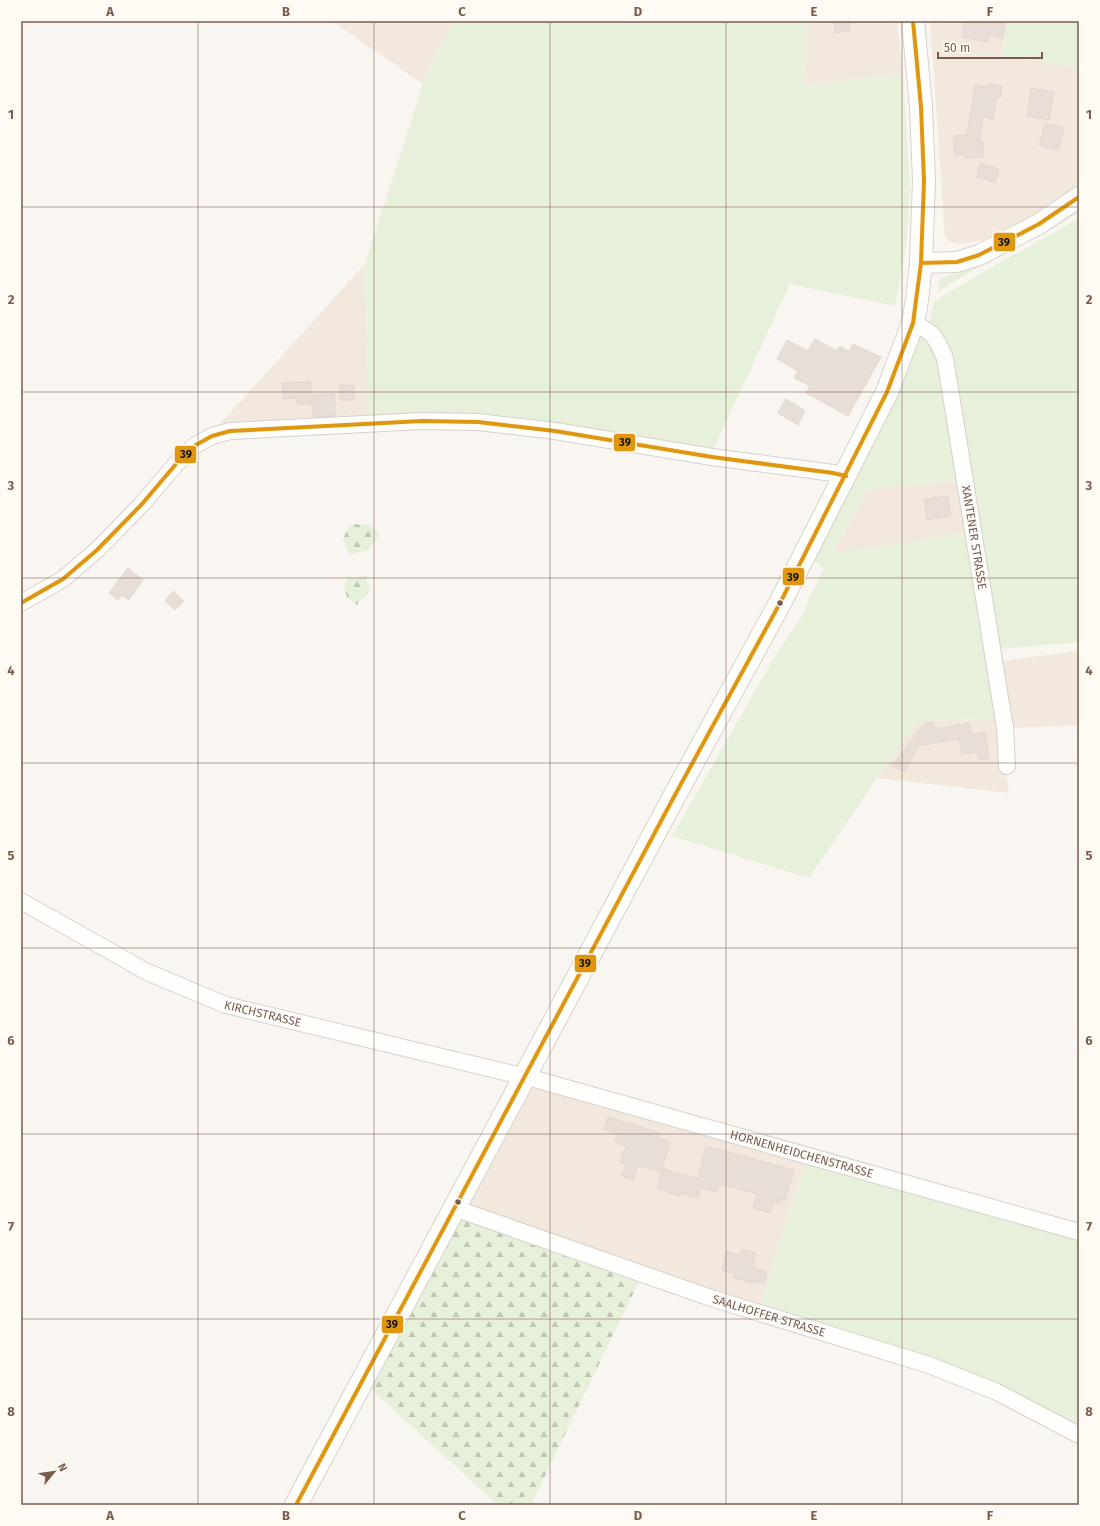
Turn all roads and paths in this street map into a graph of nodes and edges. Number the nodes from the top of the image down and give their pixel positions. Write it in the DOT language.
graph roads {
  1 [pos="913,21"];
  2 [pos="1079,197"];
  3 [pos="920,263"];
  4 [pos="913,323"];
  5 [pos="846,476"];
  6 [pos="21,603"];
  7 [pos="1007,766"];
  8 [pos="21,901"];
  9 [pos="524,1077"];
  10 [pos="454,1208"];
  11 [pos="1079,1232"];
  12 [pos="1079,1436"];
  13 [pos="296,1505"];
  1 -- 3 [label="main road"];
  2 -- 3 [label="street"];
  3 -- 4 [label="main road"];
  4 -- 5 [label="main road"];
  4 -- 7 [label="street, XANTENER STRASSE"];
  5 -- 6 [label="street"];
  5 -- 9 [label="main road"];
  8 -- 9 [label="street, KIRCHSTRASSE"];
  9 -- 10 [label="main road"];
  9 -- 11 [label="street, HORNENHEIDCHENSTRASSE"];
  10 -- 12 [label="street, SAALHOFFER STRASSE"];
  10 -- 13 [label="main road"];
}
